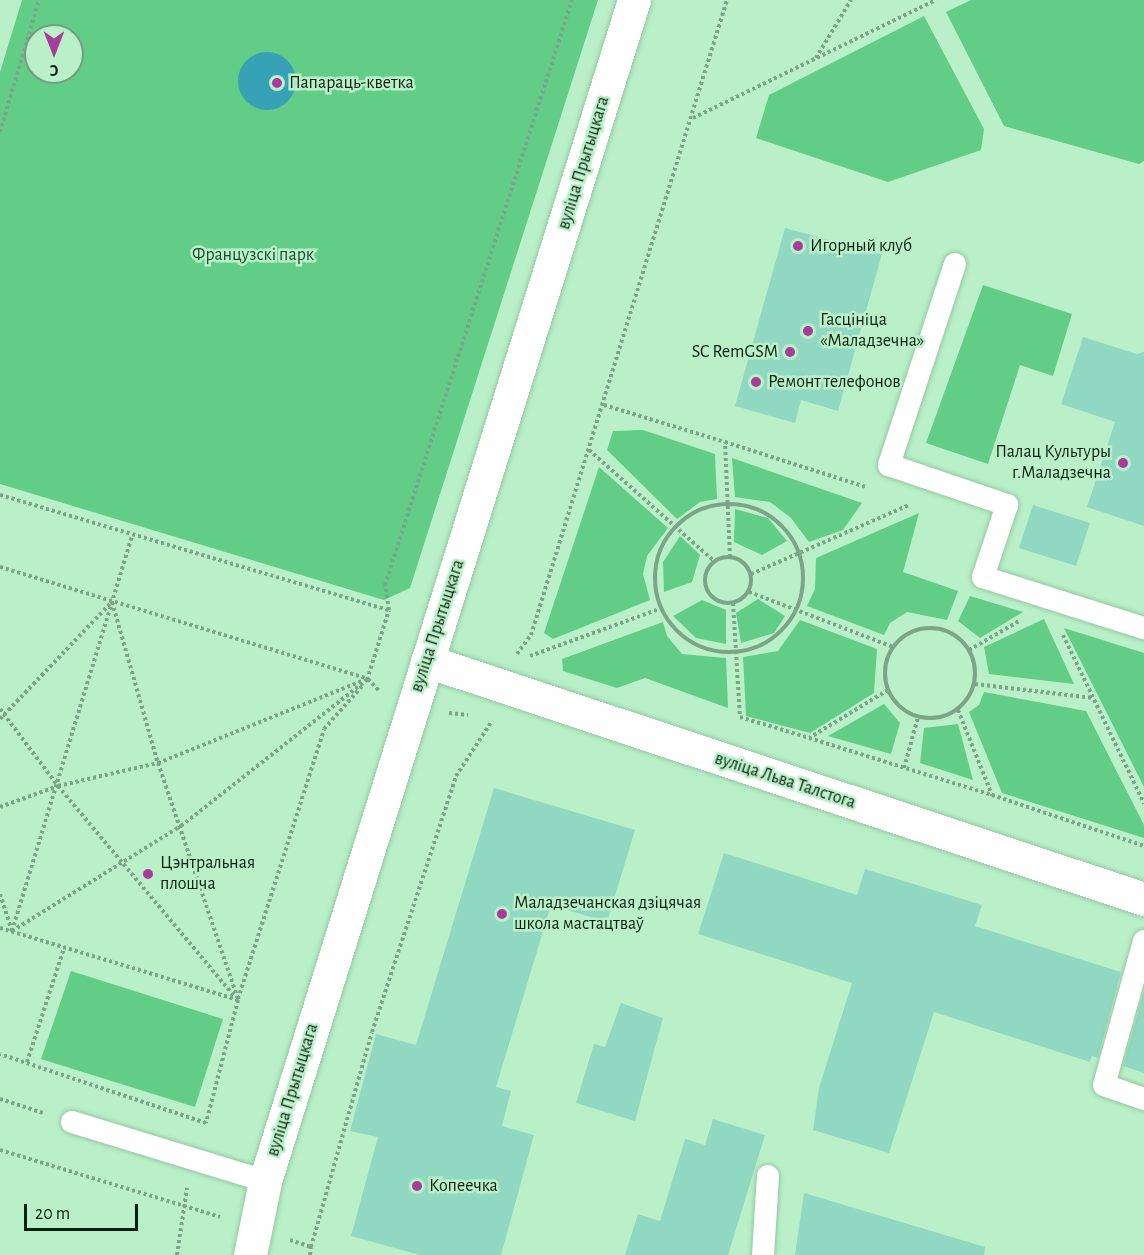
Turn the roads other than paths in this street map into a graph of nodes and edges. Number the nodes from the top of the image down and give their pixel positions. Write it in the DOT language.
graph roads {
  1 [pos="634,0"];
  2 [pos="955,264"];
  3 [pos="1144,628"];
  4 [pos="427,661"];
  5 [pos="1144,899"];
  6 [pos="1144,941"];
  7 [pos="1144,1099"];
  8 [pos="72,1122"];
  9 [pos="768,1176"];
  10 [pos="265,1181"];
  11 [pos="252,1242"];
  12 [pos="763,1255"];
  1 -- 4 [label="street, вуліца Прытыцкага"];
  2 -- 3 [label="lane"];
  4 -- 5 [label="street, вуліца Льва Талстога"];
  4 -- 10 [label="street, вуліца Прытыцкага"];
  6 -- 7 [label="lane"];
  8 -- 10 [label="lane"];
  9 -- 12 [label="lane"];
  10 -- 11 [label="street, вуліца Прытыцкага"];
}
